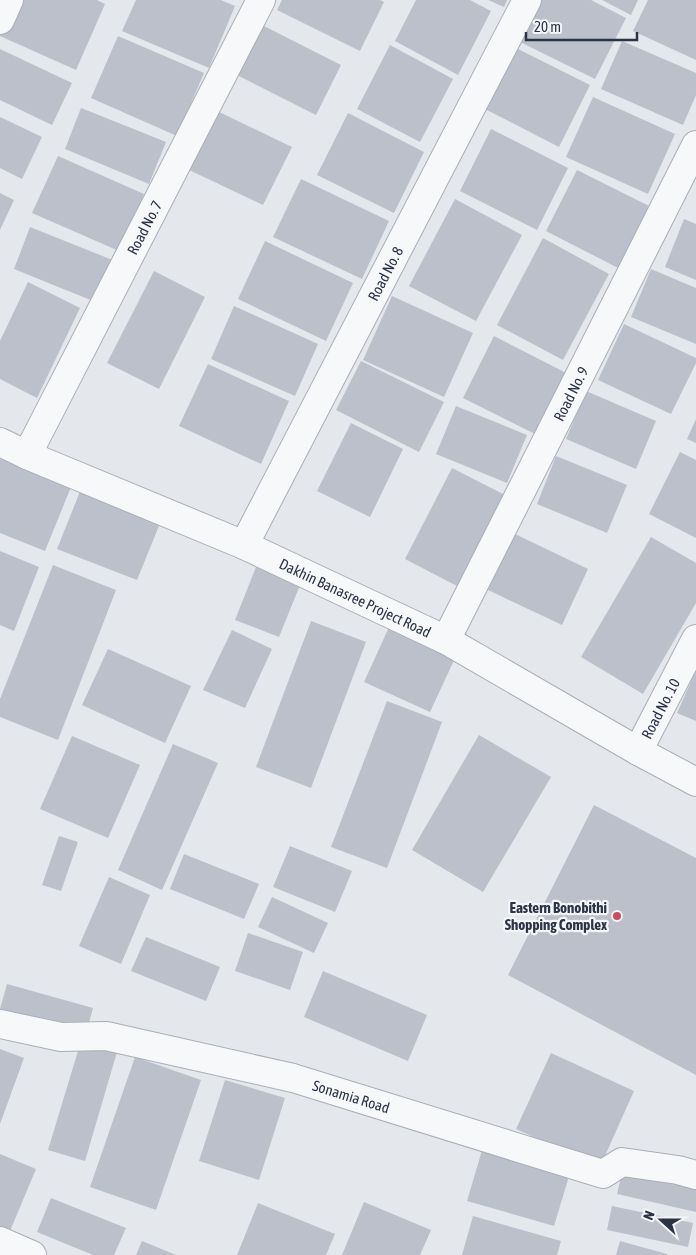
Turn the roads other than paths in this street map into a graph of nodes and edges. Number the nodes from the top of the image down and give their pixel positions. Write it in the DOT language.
graph roads {
  1 [pos="9,0"];
  2 [pos="261,0"];
  3 [pos="527,0"];
  4 [pos="0,20"];
  5 [pos="696,145"];
  6 [pos="0,442"];
  7 [pos="27,455"];
  8 [pos="244,545"];
  9 [pos="696,639"];
  10 [pos="446,640"];
  11 [pos="638,751"];
  12 [pos="696,782"];
  13 [pos="0,1024"];
  14 [pos="696,1175"];
  15 [pos="0,1241"];
  16 [pos="32,1255"];
  1 -- 4 [label="street"];
  2 -- 7 [label="street, Road No. 7"];
  3 -- 8 [label="street, Road No. 8"];
  5 -- 10 [label="street, Road No. 9"];
  6 -- 7 [label="street, Dakhin Banasree Project Road"];
  7 -- 8 [label="street, Dakhin Banasree Project Road"];
  8 -- 10 [label="street, Dakhin Banasree Project Road"];
  9 -- 11 [label="street, Road No. 10"];
  10 -- 11 [label="street, Dakhin Banasree Project Road"];
  11 -- 12 [label="street, Dakhin Banasree Project Road"];
  13 -- 14 [label="street, Sonamia Road"];
  15 -- 16 [label="street"];
}
